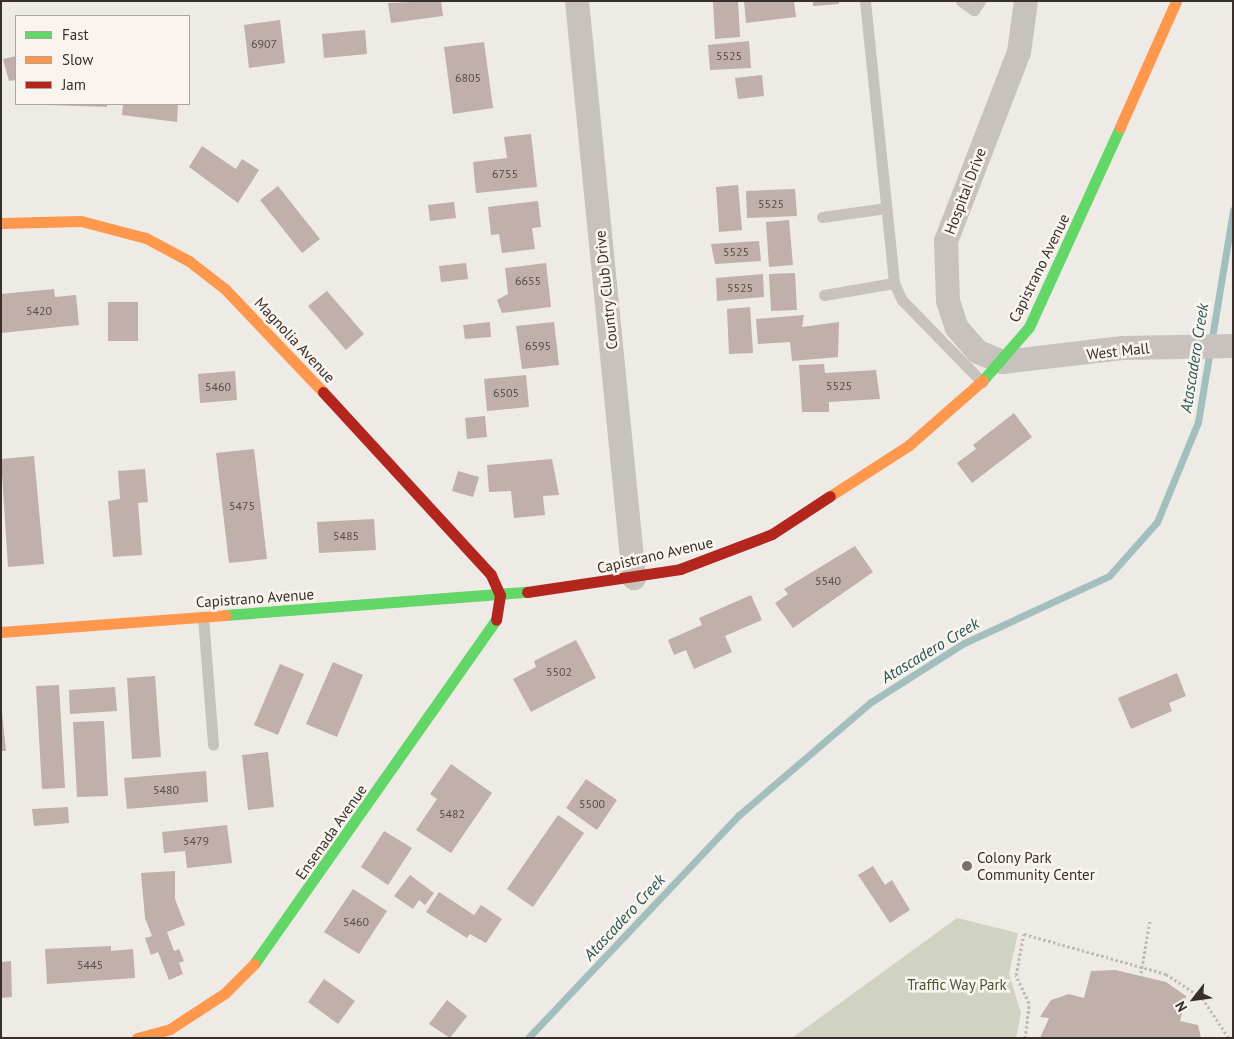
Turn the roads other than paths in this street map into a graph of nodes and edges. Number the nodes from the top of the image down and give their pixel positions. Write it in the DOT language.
graph roads {
  1 [pos="578,1"];
  2 [pos="865,1"];
  3 [pos="961,1"];
  4 [pos="980,1"];
  5 [pos="1026,1"];
  6 [pos="1176,1"];
  7 [pos="886,208"];
  8 [pos="822,217"];
  9 [pos="1,223"];
  10 [pos="894,283"];
  11 [pos="824,295"];
  12 [pos="1212,347"];
  13 [pos="1003,362"];
  14 [pos="982,382"];
  15 [pos="634,578"];
  16 [pos="500,595"];
  17 [pos="203,617"];
  18 [pos="1,632"];
  19 [pos="213,745"];
  20 [pos="137,1038"];
  1 -- 15 [label="street, Country Club Drive"];
  2 -- 7 [label="lane"];
  3 -- 4 [label="lane"];
  5 -- 13 [label="street, Hospital Drive"];
  6 -- 13 [label="street, Capistrano Avenue"];
  7 -- 8 [label="lane"];
  7 -- 10 [label="lane"];
  9 -- 16 [label="street, Magnolia Avenue"];
  10 -- 11 [label="lane"];
  10 -- 14 [label="lane"];
  12 -- 13 [label="street, West Mall"];
  13 -- 14 [label="street, Capistrano Avenue"];
  14 -- 15 [label="street, Capistrano Avenue"];
  15 -- 16 [label="street, Capistrano Avenue"];
  16 -- 17 [label="street, Capistrano Avenue"];
  16 -- 20 [label="street, Ensenada Avenue"];
  17 -- 18 [label="street, Capistrano Avenue"];
  17 -- 19 [label="lane"];
}
